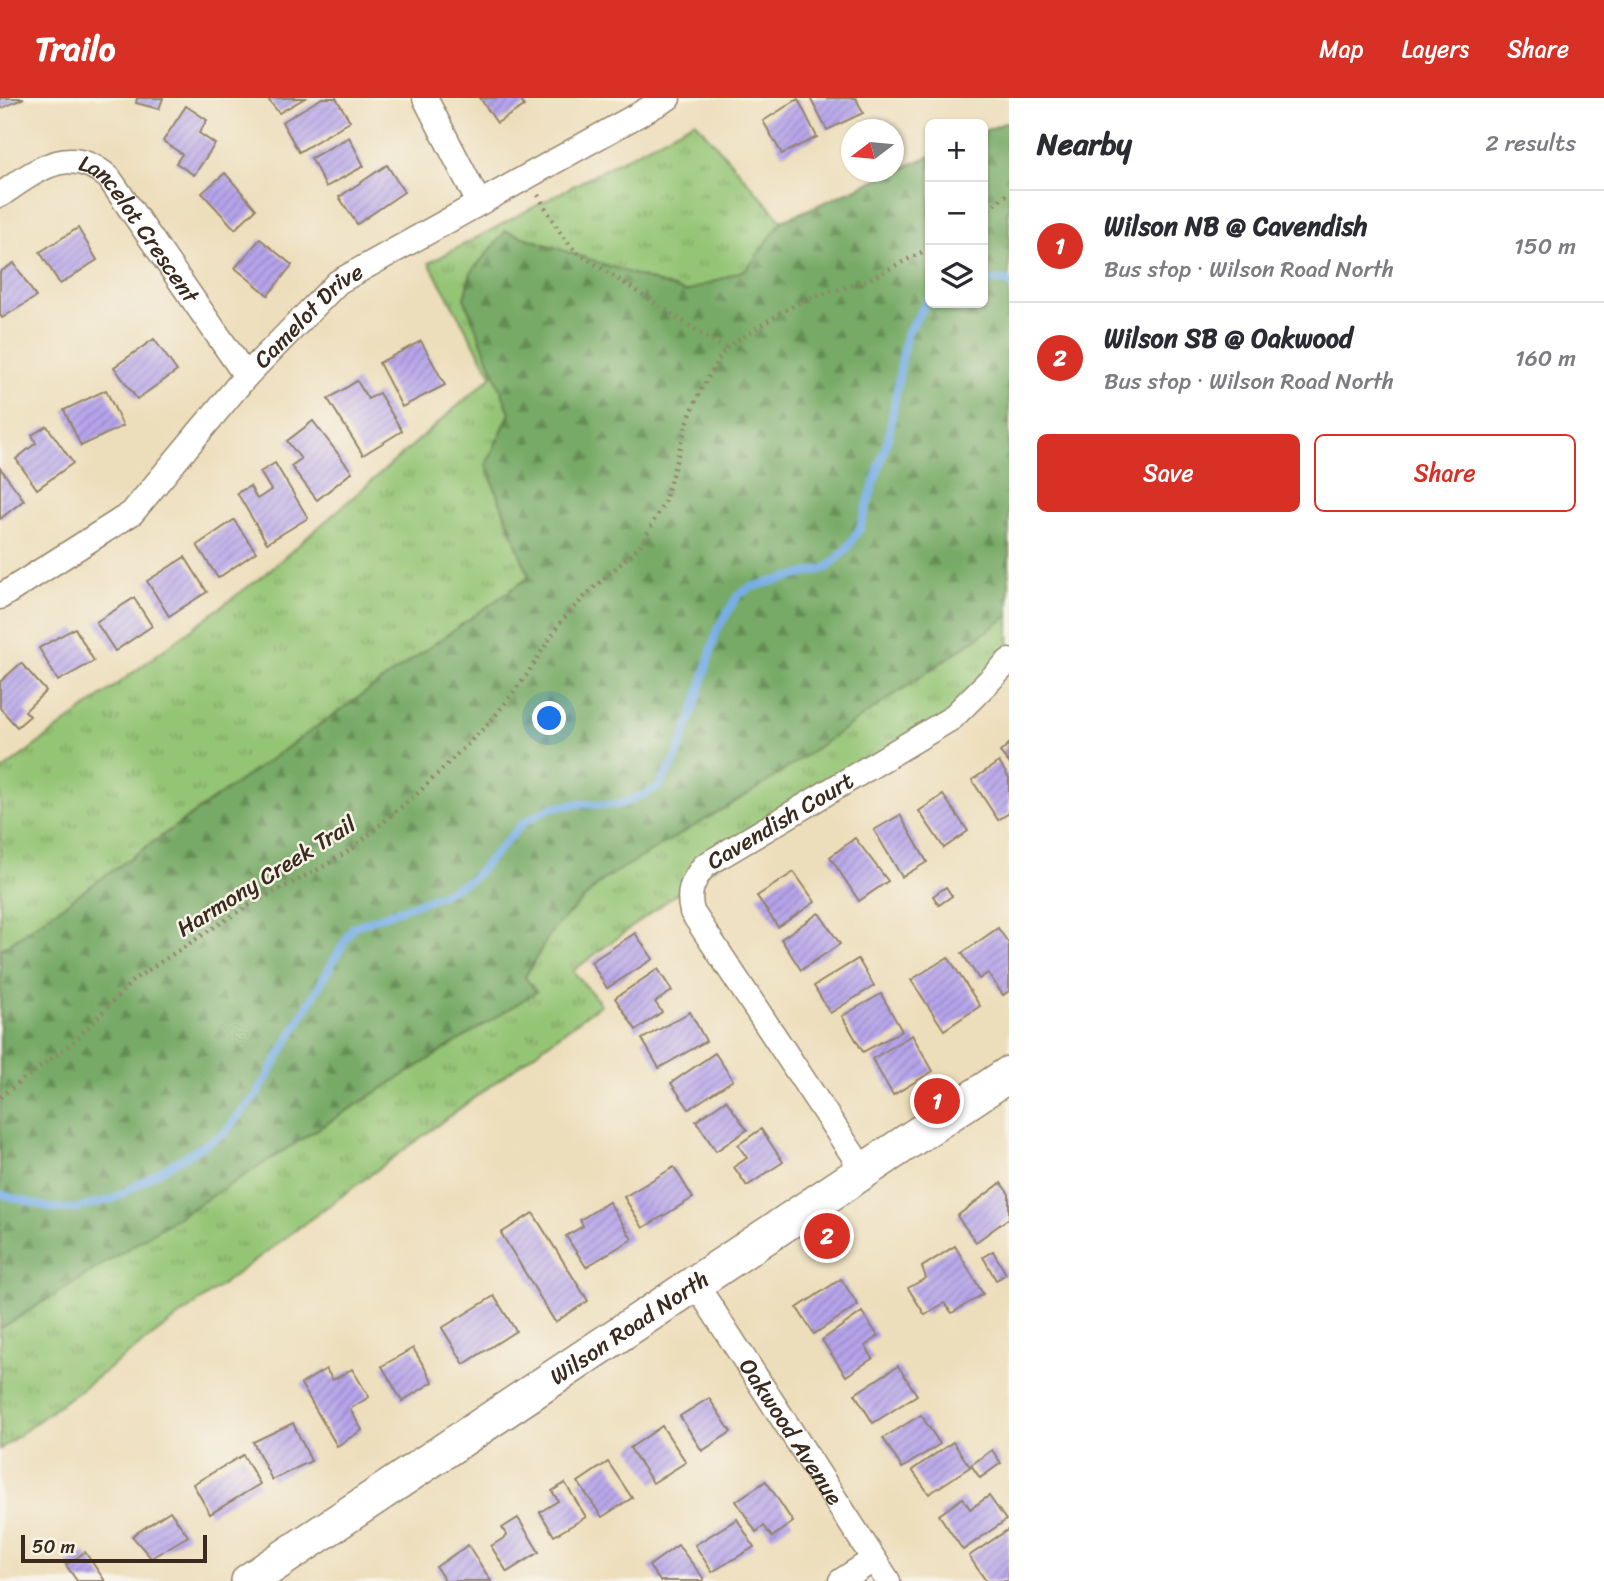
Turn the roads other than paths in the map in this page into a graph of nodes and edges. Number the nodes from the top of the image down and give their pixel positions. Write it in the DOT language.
graph roads {
  1 [pos="425,98"];
  2 [pos="668,98"];
  3 [pos="0,195"];
  4 [pos="479,203"];
  5 [pos="246,376"];
  6 [pos="0,597"];
  7 [pos="1009,662"];
  8 [pos="1009,1074"];
  9 [pos="863,1171"];
  10 [pos="695,1283"];
  11 [pos="873,1560"];
  12 [pos="249,1581"];
  13 [pos="841,1581"];
  14 [pos="888,1581"];
  1 -- 4 [label="street"];
  2 -- 4 [label="street, Camelot Drive"];
  3 -- 5 [label="street, Lancelot Crescent"];
  4 -- 5 [label="street, Camelot Drive"];
  5 -- 6 [label="street, Camelot Drive"];
  7 -- 9 [label="street, Cavendish Court"];
  8 -- 9 [label="main road, Wilson Road North"];
  9 -- 10 [label="main road, Wilson Road North"];
  10 -- 11 [label="street, Oakwood Avenue"];
  10 -- 12 [label="main road, Wilson Road North"];
  11 -- 13 [label="street"];
  11 -- 14 [label="street, Oakwood Avenue"];
}
